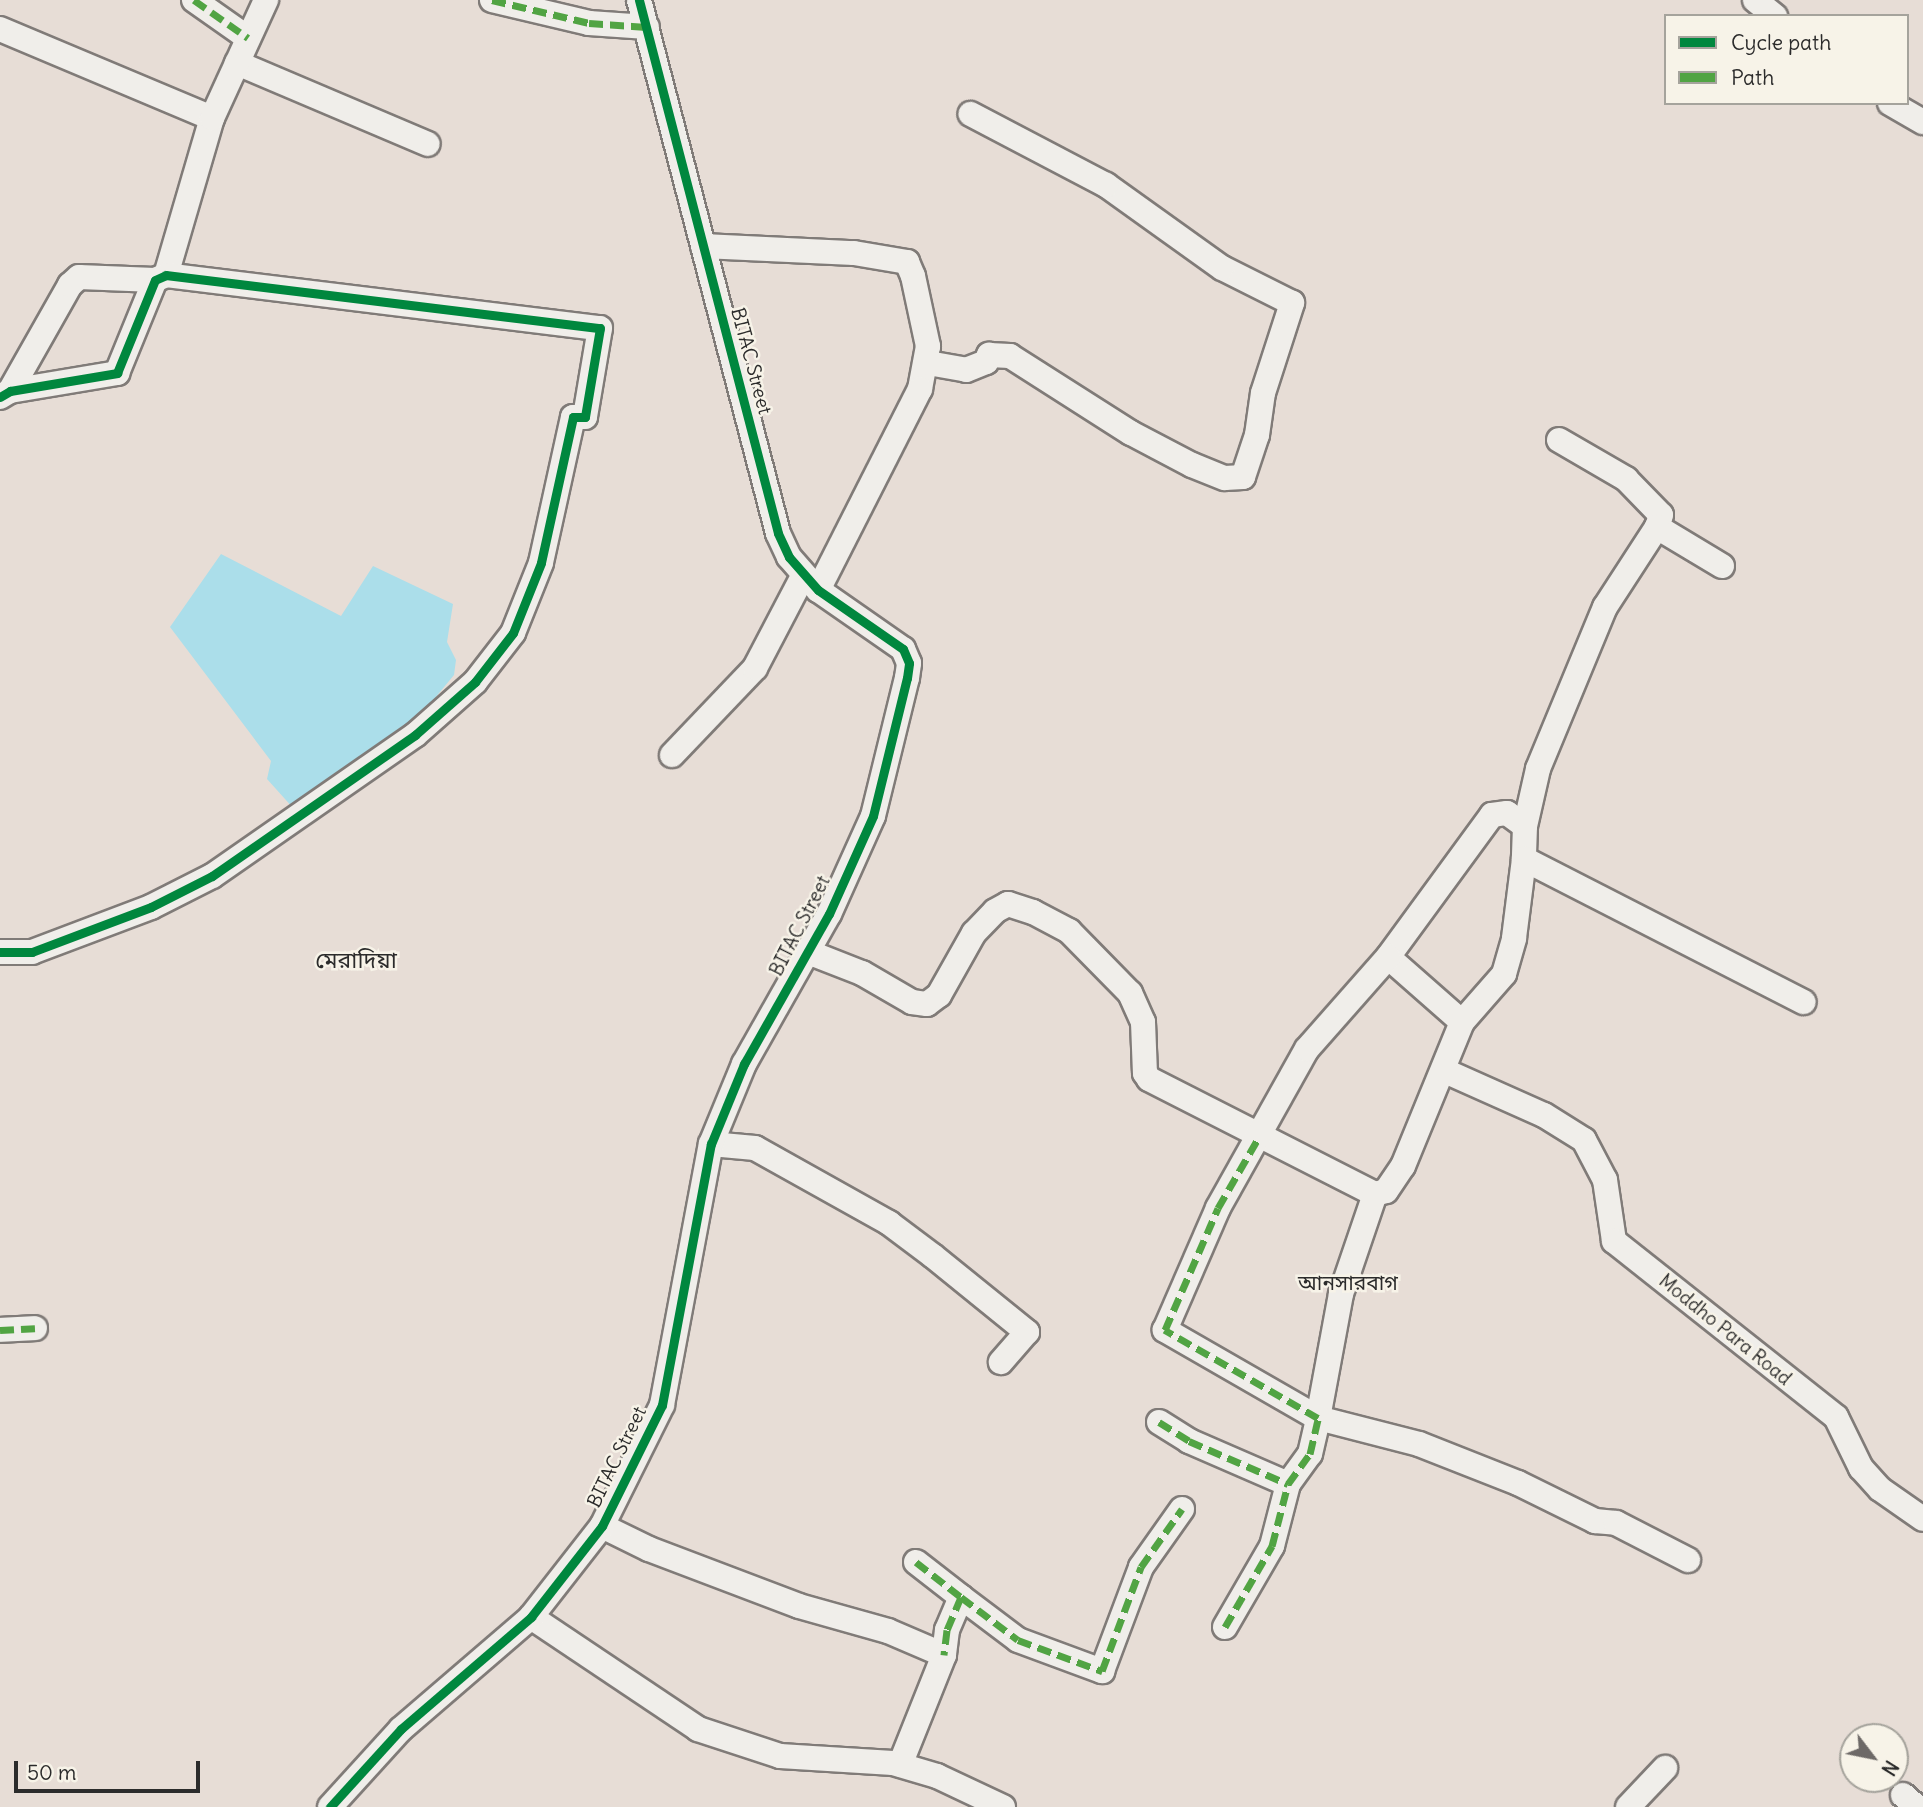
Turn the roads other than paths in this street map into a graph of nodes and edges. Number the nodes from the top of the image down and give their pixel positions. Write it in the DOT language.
graph roads {
  1 [pos="194,0"];
  2 [pos="266,0"];
  3 [pos="492,0"];
  4 [pos="639,0"];
  5 [pos="1755,0"];
  6 [pos="1772,14"];
  7 [pos="647,27"];
  8 [pos="0,29"];
  9 [pos="247,38"];
  10 [pos="237,63"];
  11 [pos="1893,105"];
  12 [pos="971,114"];
  13 [pos="212,118"];
  14 [pos="1923,122"];
  15 [pos="428,144"];
  16 [pos="703,246"];
  17 [pos="161,277"];
  18 [pos="928,363"];
  19 [pos="5,394"];
  20 [pos="1559,440"];
  21 [pos="1657,527"];
  22 [pos="1722,566"];
  23 [pos="810,583"];
  24 [pos="672,755"];
  25 [pos="1525,826"];
  26 [pos="1524,859"];
  27 [pos="0,952"];
  28 [pos="808,952"];
  29 [pos="1388,957"];
  30 [pos="1804,1002"];
  31 [pos="1462,1022"];
  32 [pos="1445,1071"];
  33 [pos="1259,1137"];
  34 [pos="712,1144"];
  35 [pos="1376,1195"];
  36 [pos="35,1328"];
  37 [pos="0,1330"];
  38 [pos="1001,1362"];
  39 [pos="1318,1418"];
  40 [pos="1159,1422"];
  41 [pos="1288,1484"];
  42 [pos="1182,1508"];
  43 [pos="1923,1519"];
  44 [pos="603,1526"];
  45 [pos="1688,1560"];
  46 [pos="916,1562"];
  47 [pos="961,1597"];
  48 [pos="531,1617"];
  49 [pos="1226,1627"];
  50 [pos="944,1655"];
  51 [pos="900,1765"];
  52 [pos="1665,1768"];
  53 [pos="336,1803"];
  54 [pos="1003,1807"];
  55 [pos="1628,1807"];
  1 -- 9 [label="street"];
  2 -- 9 [label="street"];
  3 -- 7 [label="street"];
  4 -- 7 [label="street, BITAC Street"];
  5 -- 6 [label="street"];
  7 -- 16 [label="street, BITAC Street"];
  8 -- 13 [label="street"];
  9 -- 10 [label="street"];
  10 -- 13 [label="street"];
  10 -- 15 [label="street"];
  11 -- 14 [label="street"];
  12 -- 18 [label="street"];
  13 -- 17 [label="street"];
  16 -- 18 [label="street"];
  16 -- 23 [label="street, BITAC Street"];
  17 -- 19 [label="street"];
  17 -- 19 [label="street"];
  17 -- 27 [label="street"];
  18 -- 23 [label="street"];
  20 -- 21 [label="street"];
  21 -- 22 [label="street"];
  21 -- 25 [label="street"];
  23 -- 24 [label="street"];
  23 -- 28 [label="street, BITAC Street"];
  25 -- 26 [label="street"];
  25 -- 29 [label="street"];
  26 -- 30 [label="street"];
  26 -- 31 [label="street"];
  28 -- 33 [label="street"];
  28 -- 34 [label="street, BITAC Street"];
  29 -- 31 [label="street"];
  29 -- 33 [label="street"];
  31 -- 32 [label="street"];
  32 -- 35 [label="street"];
  32 -- 43 [label="street, Moddho Para Road"];
  33 -- 35 [label="street"];
  33 -- 39 [label="street"];
  34 -- 38 [label="street"];
  34 -- 44 [label="street, BITAC Street"];
  35 -- 39 [label="street"];
  36 -- 37 [label="street"];
  39 -- 41 [label="street"];
  39 -- 45 [label="street"];
  40 -- 41 [label="street"];
  41 -- 49 [label="street"];
  42 -- 47 [label="street"];
  44 -- 48 [label="street, BITAC Street"];
  44 -- 50 [label="street"];
  46 -- 47 [label="street"];
  47 -- 50 [label="street"];
  48 -- 51 [label="street"];
  48 -- 53 [label="street, BITAC Street"];
  50 -- 51 [label="street"];
  51 -- 54 [label="street"];
  52 -- 55 [label="street"];
}
